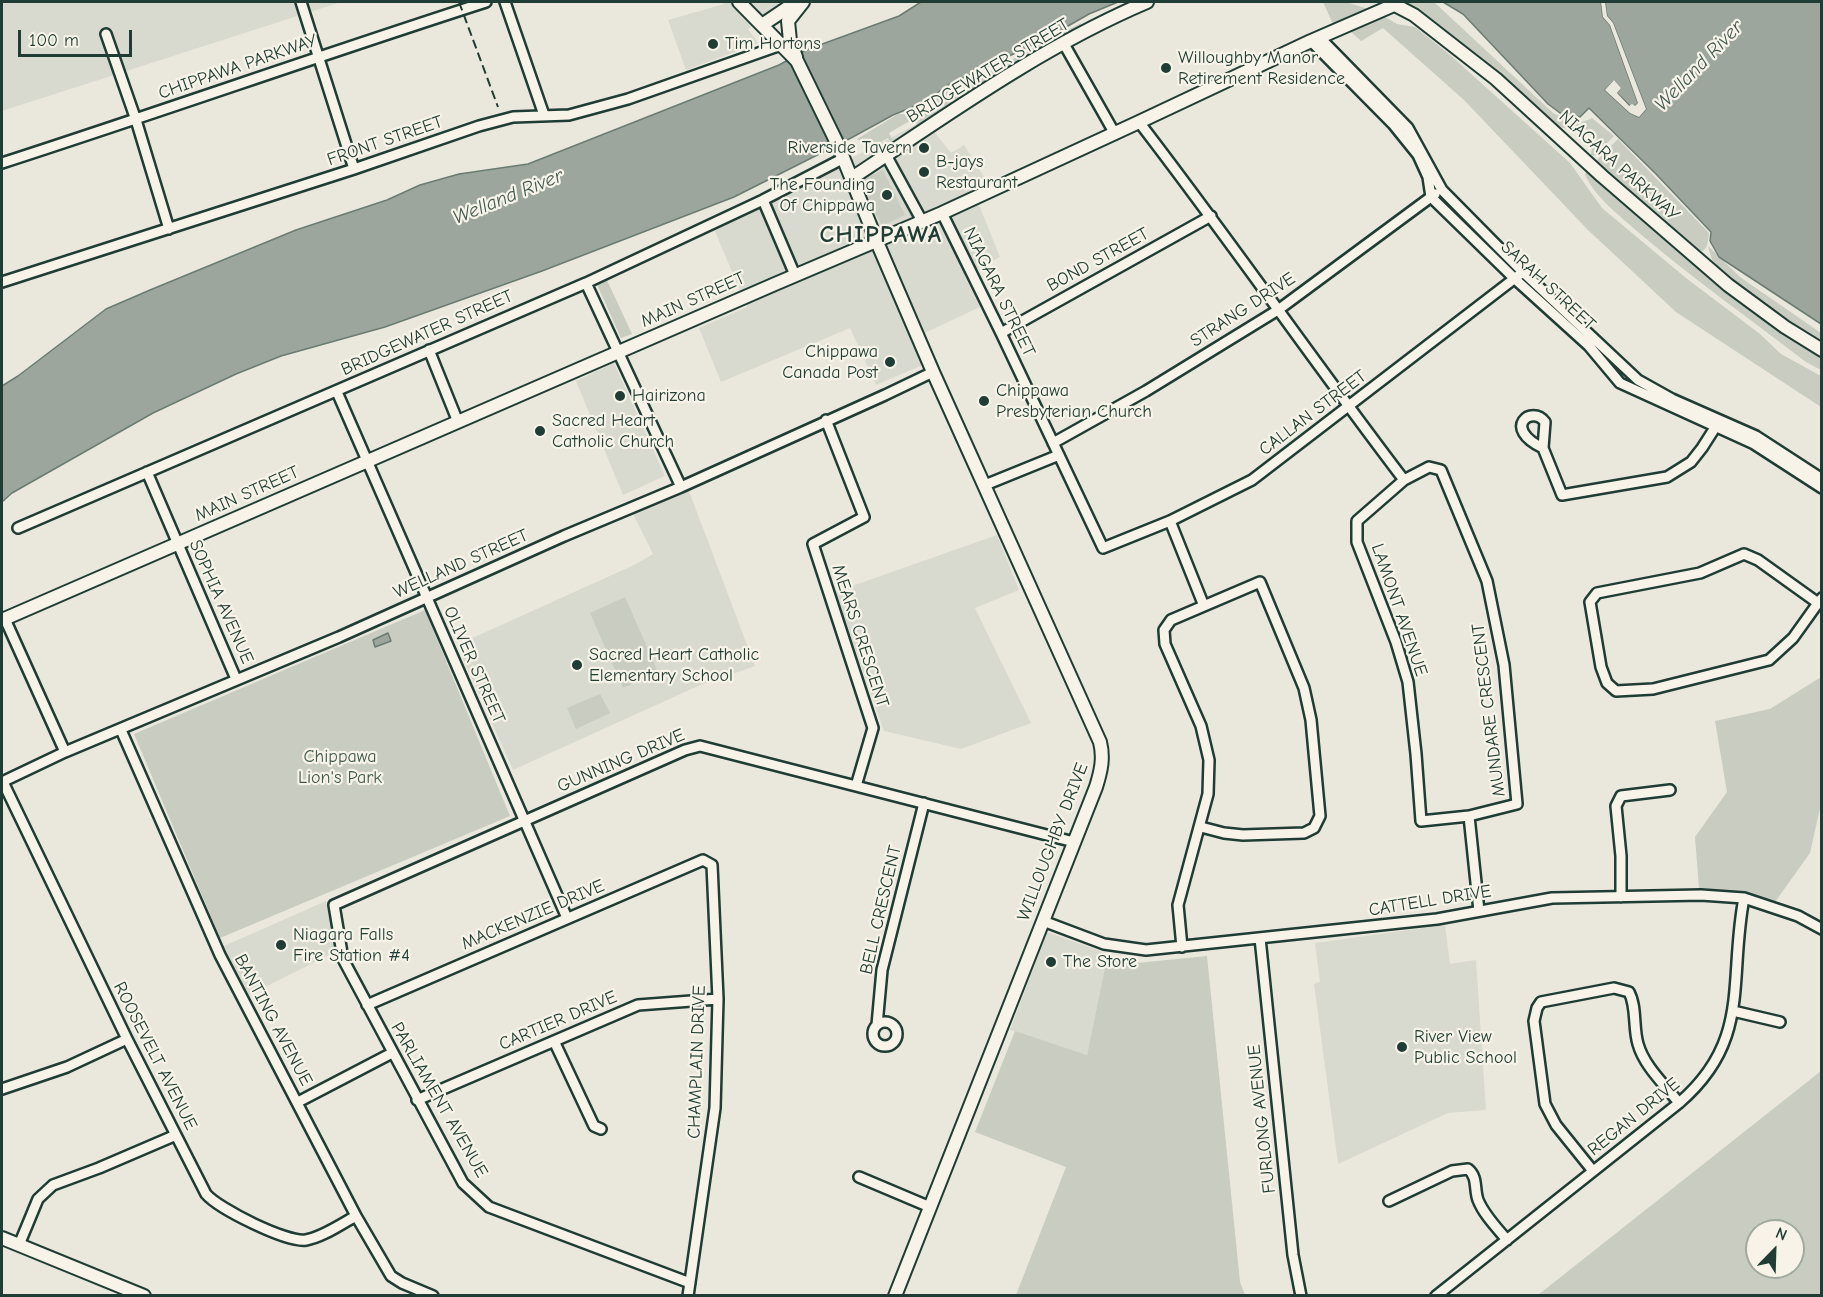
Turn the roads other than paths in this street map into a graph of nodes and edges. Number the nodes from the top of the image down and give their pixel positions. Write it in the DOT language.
graph roads {
  1 [pos="301,2"];
  2 [pos="486,2"];
  3 [pos="506,2"];
  4 [pos="739,2"];
  5 [pos="796,2"];
  6 [pos="803,2"];
  7 [pos="1147,2"];
  8 [pos="1390,3"];
  9 [pos="762,25"];
  10 [pos="106,34"];
  11 [pos="1316,39"];
  12 [pos="786,43"];
  13 [pos="1064,44"];
  14 [pos="319,56"];
  15 [pos="544,115"];
  16 [pos="136,120"];
  17 [pos="1140,122"];
  18 [pos="1115,134"];
  19 [pos="886,155"];
  20 [pos="843,157"];
  21 [pos="2,163"];
  22 [pos="874,164"];
  23 [pos="354,169"];
  24 [pos="852,178"];
  25 [pos="1442,190"];
  26 [pos="1431,197"];
  27 [pos="763,200"];
  28 [pos="942,213"];
  29 [pos="1211,216"];
  30 [pos="922,221"];
  31 [pos="169,229"];
  32 [pos="877,242"];
  33 [pos="1523,272"];
  34 [pos="795,275"];
  35 [pos="1515,279"];
  36 [pos="2,282"];
  37 [pos="586,283"];
  38 [pos="1278,310"];
  39 [pos="1001,333"];
  40 [pos="429,350"];
  41 [pos="1821,350"];
  42 [pos="619,352"];
  43 [pos="933,372"];
  44 [pos="337,392"];
  45 [pos="1349,407"];
  46 [pos="826,420"];
  47 [pos="458,422"];
  48 [pos="1718,423"];
  49 [pos="1053,443"];
  50 [pos="1543,448"];
  51 [pos="1059,455"];
  52 [pos="366,461"];
  53 [pos="147,472"];
  54 [pos="1821,479"];
  55 [pos="1404,480"];
  56 [pos="985,485"];
  57 [pos="681,487"];
  58 [pos="1821,488"];
  59 [pos="1170,521"];
  60 [pos="18,528"];
  61 [pos="177,544"];
  62 [pos="1103,548"];
  63 [pos="427,598"];
  64 [pos="1820,600"];
  65 [pos="1204,606"];
  66 [pos="3,619"];
  67 [pos="236,679"];
  68 [pos="121,730"];
  69 [pos="65,752"];
  70 [pos="2,782"];
  71 [pos="856,786"];
  72 [pos="1670,790"];
  73 [pos="924,803"];
  74 [pos="1469,816"];
  75 [pos="524,820"];
  76 [pos="1201,827"];
  77 [pos="1074,842"];
  78 [pos="712,865"];
  79 [pos="1621,897"];
  80 [pos="1744,898"];
  81 [pos="334,905"];
  82 [pos="1479,911"];
  83 [pos="567,918"];
  84 [pos="1043,921"];
  85 [pos="1821,929"];
  86 [pos="1260,938"];
  87 [pos="1182,947"];
  88 [pos="718,999"];
  89 [pos="367,1005"];
  90 [pos="1733,1011"];
  91 [pos="1780,1022"];
  92 [pos="877,1025"];
  93 [pos="127,1039"];
  94 [pos="554,1041"];
  95 [pos="392,1053"];
  96 [pos="2,1089"];
  97 [pos="417,1100"];
  98 [pos="298,1102"];
  99 [pos="1679,1103"];
  100 [pos="601,1129"];
  101 [pos="176,1134"];
  102 [pos="1593,1172"];
  103 [pos="859,1177"];
  104 [pos="1389,1201"];
  105 [pos="930,1207"];
  106 [pos="356,1216"];
  107 [pos="2,1238"];
  108 [pos="1507,1240"];
  109 [pos="19,1245"];
  110 [pos="690,1283"];
  111 [pos="144,1296"];
  112 [pos="433,1296"];
  113 [pos="688,1296"];
  114 [pos="895,1296"];
  115 [pos="1301,1296"];
  116 [pos="1436,1296"];
  1 -- 14 [label="street"];
  2 -- 14 [label="street, CHIPPAWA PARKWAY"];
  3 -- 15 [label="street"];
  4 -- 9 [label="main road, WILLOUGHBY DRIVE"];
  5 -- 9 [label="main road"];
  6 -- 12 [label="main road"];
  7 -- 13 [label="main road, BRIDGEWATER STREET"];
  8 -- 11 [label="main road, MAIN STREET"];
  8 -- 41 [label="main road, NIAGARA PARKWAY"];
  9 -- 12 [label="main road, WILLOUGHBY DRIVE"];
  10 -- 16 [label="street"];
  11 -- 17 [label="main road, MAIN STREET"];
  11 -- 25 [label="street, SARAH STREET"];
  11 -- 26 [label="street"];
  12 -- 15 [label="street, FRONT STREET"];
  12 -- 20 [label="main road, WILLOUGHBY DRIVE"];
  13 -- 18 [label="street"];
  13 -- 19 [label="main road, BRIDGEWATER STREET"];
  14 -- 16 [label="street, CHIPPAWA PARKWAY"];
  14 -- 23 [label="street"];
  15 -- 23 [label="street, FRONT STREET"];
  16 -- 21 [label="street, CHIPPAWA PARKWAY"];
  16 -- 31 [label="street"];
  17 -- 18 [label="main road, MAIN STREET"];
  17 -- 29 [label="street"];
  18 -- 28 [label="main road, MAIN STREET"];
  19 -- 22 [label="main road, BRIDGEWATER STREET"];
  19 -- 30 [label="street"];
  20 -- 22 [label="main road"];
  20 -- 24 [label="main road, WILLOUGHBY DRIVE"];
  20 -- 27 [label="street, BRIDGEWATER STREET"];
  22 -- 24 [label="main road, BRIDGEWATER STREET"];
  23 -- 31 [label="street, FRONT STREET"];
  24 -- 32 [label="main road, WILLOUGHBY DRIVE"];
  25 -- 26 [label="street, STRANG DRIVE"];
  25 -- 33 [label="street, SARAH STREET"];
  26 -- 35 [label="street, SARAH STREET"];
  26 -- 38 [label="street, STRANG DRIVE"];
  27 -- 34 [label="street"];
  27 -- 37 [label="street, BRIDGEWATER STREET"];
  28 -- 30 [label="main road, MAIN STREET"];
  28 -- 39 [label="street, NIAGARA STREET"];
  29 -- 38 [label="street"];
  29 -- 39 [label="street, BOND STREET"];
  30 -- 32 [label="main road, MAIN STREET"];
  31 -- 36 [label="street, FRONT STREET"];
  32 -- 34 [label="main road, MAIN STREET"];
  32 -- 43 [label="main road, WILLOUGHBY DRIVE"];
  33 -- 35 [label="street, CALLAN STREET"];
  33 -- 48 [label="street, SARAH STREET"];
  34 -- 42 [label="main road, MAIN STREET"];
  35 -- 45 [label="street, CALLAN STREET"];
  35 -- 48 [label="street, SARAH STREET"];
  37 -- 40 [label="street, BRIDGEWATER STREET"];
  37 -- 42 [label="street"];
  38 -- 45 [label="street"];
  38 -- 49 [label="street, STRANG DRIVE"];
  39 -- 49 [label="street, NIAGARA STREET"];
  40 -- 44 [label="street, BRIDGEWATER STREET"];
  40 -- 47 [label="street"];
  42 -- 47 [label="main road, MAIN STREET"];
  42 -- 57 [label="street"];
  43 -- 46 [label="street, WELLAND STREET"];
  43 -- 56 [label="main road, WILLOUGHBY DRIVE"];
  44 -- 52 [label="street, OLIVER STREET"];
  44 -- 53 [label="street, BRIDGEWATER STREET"];
  45 -- 55 [label="street"];
  45 -- 59 [label="street, CALLAN STREET"];
  46 -- 57 [label="street, WELLAND STREET"];
  46 -- 71 [label="street, MEARS CRESCENT"];
  47 -- 52 [label="main road, MAIN STREET"];
  48 -- 50 [label="street"];
  48 -- 54 [label="street, SARAH STREET"];
  48 -- 58 [label="street, SARAH STREET"];
  49 -- 51 [label="street, NIAGARA STREET"];
  51 -- 56 [label="street"];
  51 -- 62 [label="street, NIAGARA STREET"];
  52 -- 61 [label="main road, MAIN STREET"];
  52 -- 63 [label="street, OLIVER STREET"];
  53 -- 60 [label="street, BRIDGEWATER STREET"];
  53 -- 61 [label="street, SOPHIA AVENUE"];
  55 -- 74 [label="street, LAMONT AVENUE"];
  55 -- 74 [label="street, MUNDARE CRESCENT"];
  56 -- 77 [label="main road, WILLOUGHBY DRIVE"];
  57 -- 63 [label="street, WELLAND STREET"];
  59 -- 62 [label="street, CALLAN STREET"];
  59 -- 65 [label="street"];
  61 -- 66 [label="main road, MAIN STREET"];
  61 -- 67 [label="street, SOPHIA AVENUE"];
  63 -- 67 [label="street, WELLAND STREET"];
  63 -- 75 [label="street, OLIVER STREET"];
  64 -- 64 [label="street"];
  65 -- 76 [label="street"];
  65 -- 76 [label="street"];
  66 -- 69 [label="street"];
  67 -- 68 [label="street, WELLAND STREET"];
  68 -- 69 [label="street, WELLAND STREET"];
  68 -- 98 [label="street, BANTING AVENUE"];
  69 -- 70 [label="street, WELLAND STREET"];
  70 -- 93 [label="street, ROOSEVELT AVENUE"];
  71 -- 73 [label="street, GUNNING DRIVE"];
  71 -- 75 [label="street, GUNNING DRIVE"];
  72 -- 79 [label="street"];
  73 -- 77 [label="street, GUNNING DRIVE"];
  73 -- 92 [label="street, BELL CRESCENT"];
  74 -- 82 [label="street"];
  75 -- 81 [label="street, GUNNING DRIVE"];
  75 -- 83 [label="street, OLIVER STREET"];
  76 -- 87 [label="street"];
  77 -- 84 [label="main road, WILLOUGHBY DRIVE"];
  78 -- 83 [label="street, MACKENZIE DRIVE"];
  78 -- 88 [label="street, CHAMPLAIN DRIVE"];
  79 -- 80 [label="street, CATTELL DRIVE"];
  79 -- 82 [label="street, CATTELL DRIVE"];
  80 -- 85 [label="street, CATTELL DRIVE"];
  80 -- 90 [label="street, REGAN DRIVE"];
  81 -- 89 [label="street, PARLIAMENT AVENUE"];
  82 -- 86 [label="street, CATTELL DRIVE"];
  83 -- 89 [label="street, MACKENZIE DRIVE"];
  84 -- 87 [label="street, CATTELL DRIVE"];
  84 -- 105 [label="main road, WILLOUGHBY DRIVE"];
  86 -- 87 [label="street, CATTELL DRIVE"];
  86 -- 115 [label="street, FURLONG AVENUE"];
  88 -- 94 [label="street, CARTIER DRIVE"];
  88 -- 110 [label="street, CHAMPLAIN DRIVE"];
  89 -- 95 [label="street, PARLIAMENT AVENUE"];
  90 -- 91 [label="street"];
  90 -- 99 [label="street, REGAN DRIVE"];
  93 -- 96 [label="street"];
  93 -- 101 [label="street, ROOSEVELT AVENUE"];
  94 -- 97 [label="street, CARTIER DRIVE"];
  94 -- 100 [label="street"];
  95 -- 97 [label="street, PARLIAMENT AVENUE"];
  95 -- 98 [label="street"];
  97 -- 110 [label="street, PARLIAMENT AVENUE"];
  98 -- 106 [label="street, BANTING AVENUE"];
  99 -- 102 [label="street, REGAN DRIVE"];
  99 -- 102 [label="street"];
  101 -- 106 [label="street, ROOSEVELT AVENUE"];
  101 -- 109 [label="street"];
  102 -- 108 [label="street, REGAN DRIVE"];
  103 -- 105 [label="street"];
  104 -- 108 [label="street"];
  105 -- 114 [label="main road, WILLOUGHBY DRIVE"];
  106 -- 112 [label="street, BANTING AVENUE"];
  107 -- 109 [label="main road"];
  108 -- 116 [label="street, REGAN DRIVE"];
  109 -- 111 [label="main road"];
  110 -- 113 [label="street, CHAMPLAIN DRIVE"];
}
